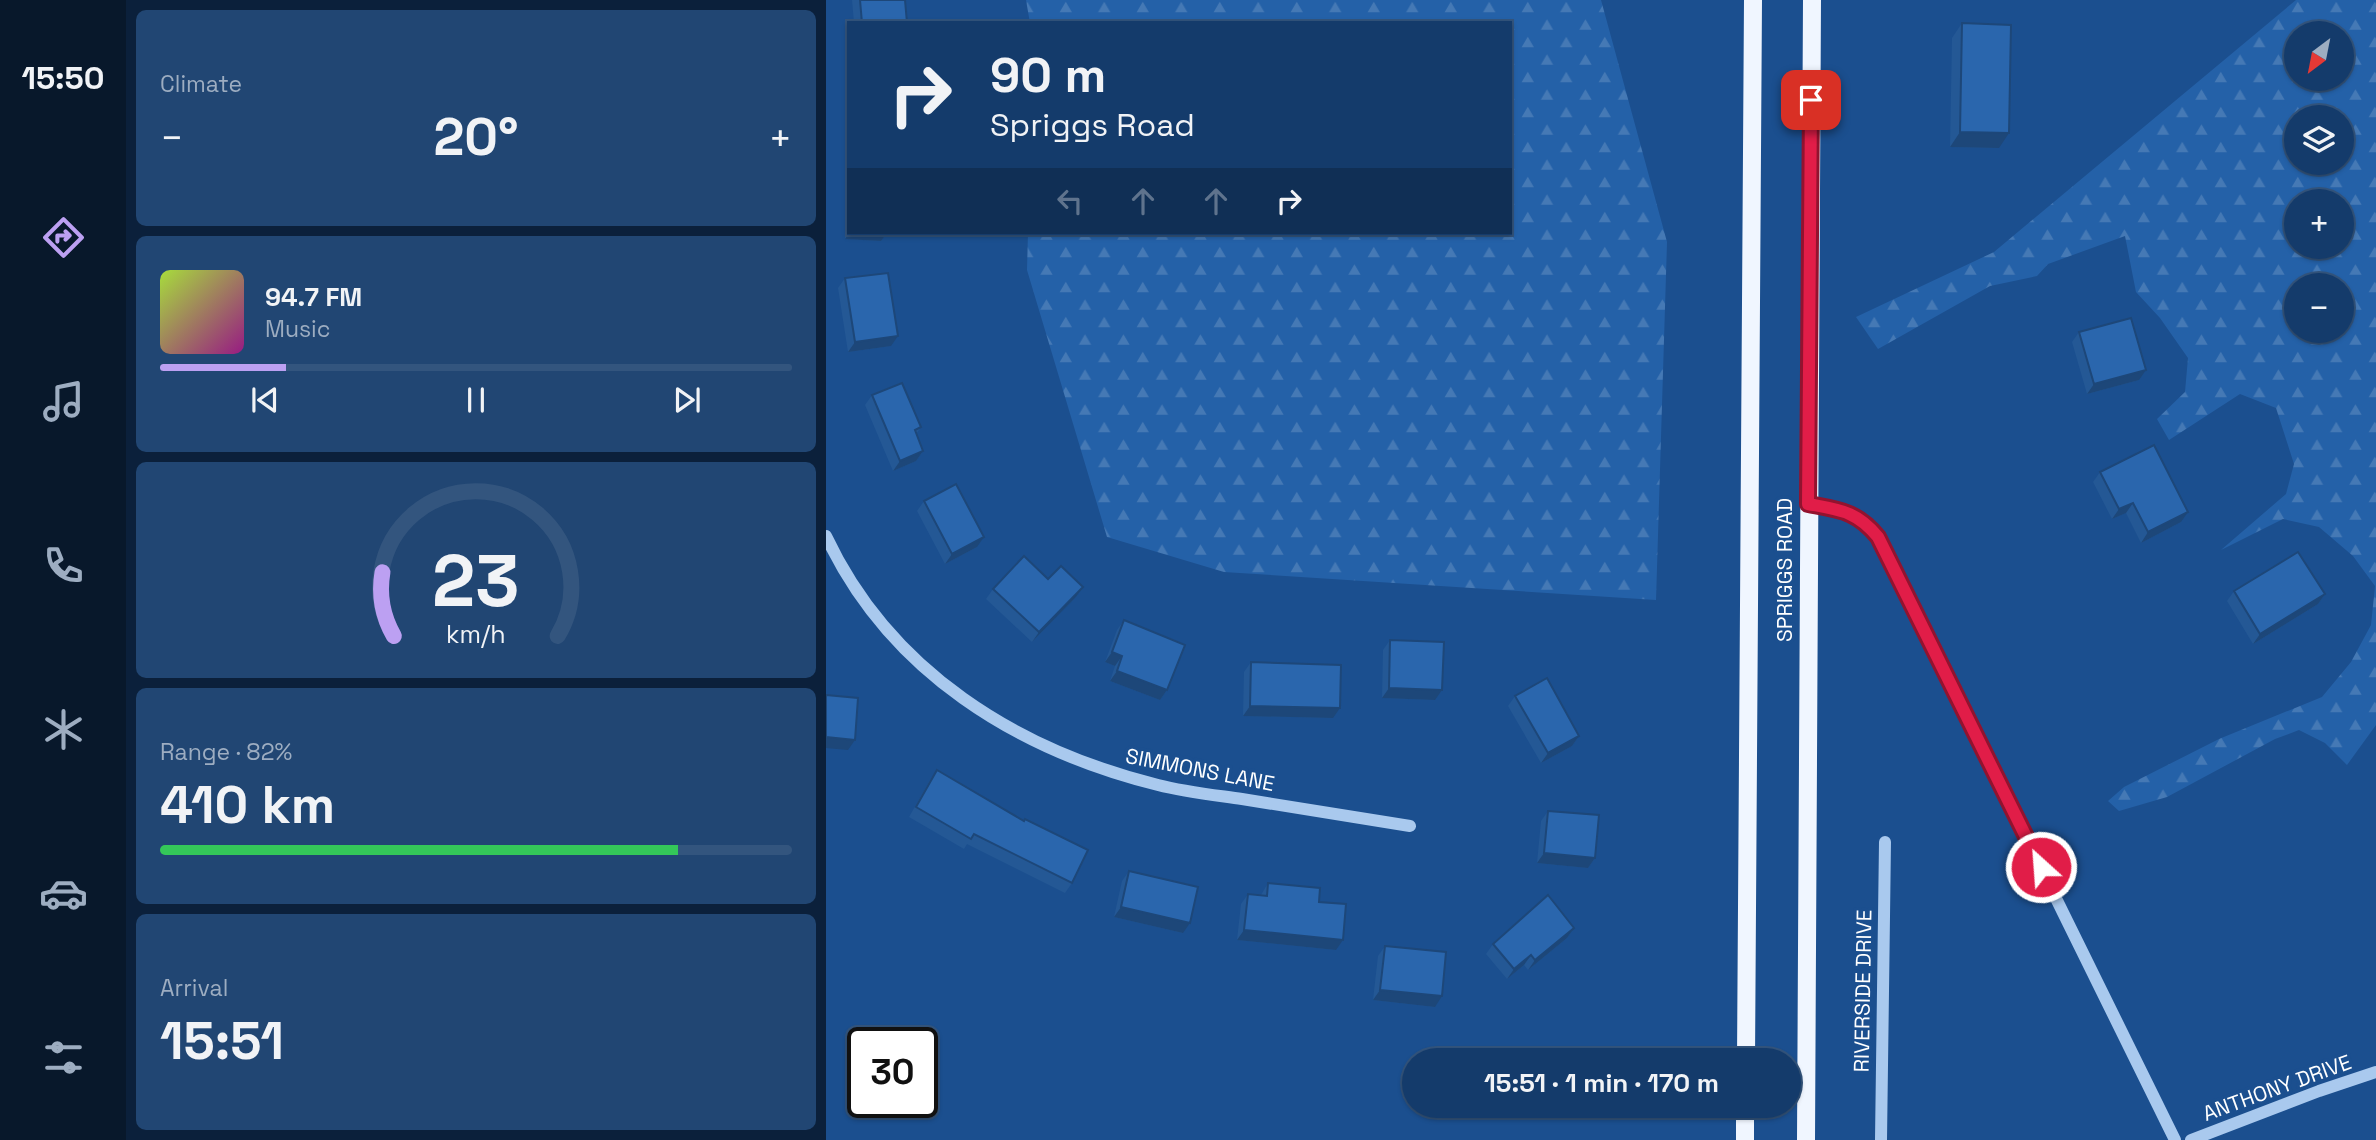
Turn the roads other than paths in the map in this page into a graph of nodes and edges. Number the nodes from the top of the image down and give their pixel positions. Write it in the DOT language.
graph roads {
  1 [pos="1753,0"];
  2 [pos="1812,0"];
  3 [pos="1808,504"];
  4 [pos="826,536"];
  5 [pos="831,560"];
  6 [pos="1410,826"];
  7 [pos="1885,842"];
  8 [pos="1746,1048"];
  9 [pos="2376,1072"];
  10 [pos="1745,1118"];
  11 [pos="1745,1140"];
  12 [pos="1806,1140"];
  13 [pos="1881,1140"];
  14 [pos="2175,1140"];
  15 [pos="2191,1140"];
  1 -- 8 [label="main road, SPRIGGS ROAD"];
  2 -- 3 [label="main road, SPRIGGS ROAD"];
  3 -- 12 [label="main road, SPRIGGS ROAD"];
  3 -- 14 [label="street"];
  4 -- 5 [label="street, SIMMONS LANE"];
  5 -- 6 [label="street, SIMMONS LANE"];
  7 -- 13 [label="street, RIVERSIDE DRIVE"];
  9 -- 15 [label="street, ANTHONY DRIVE"];
  10 -- 11 [label="main road"];
}
